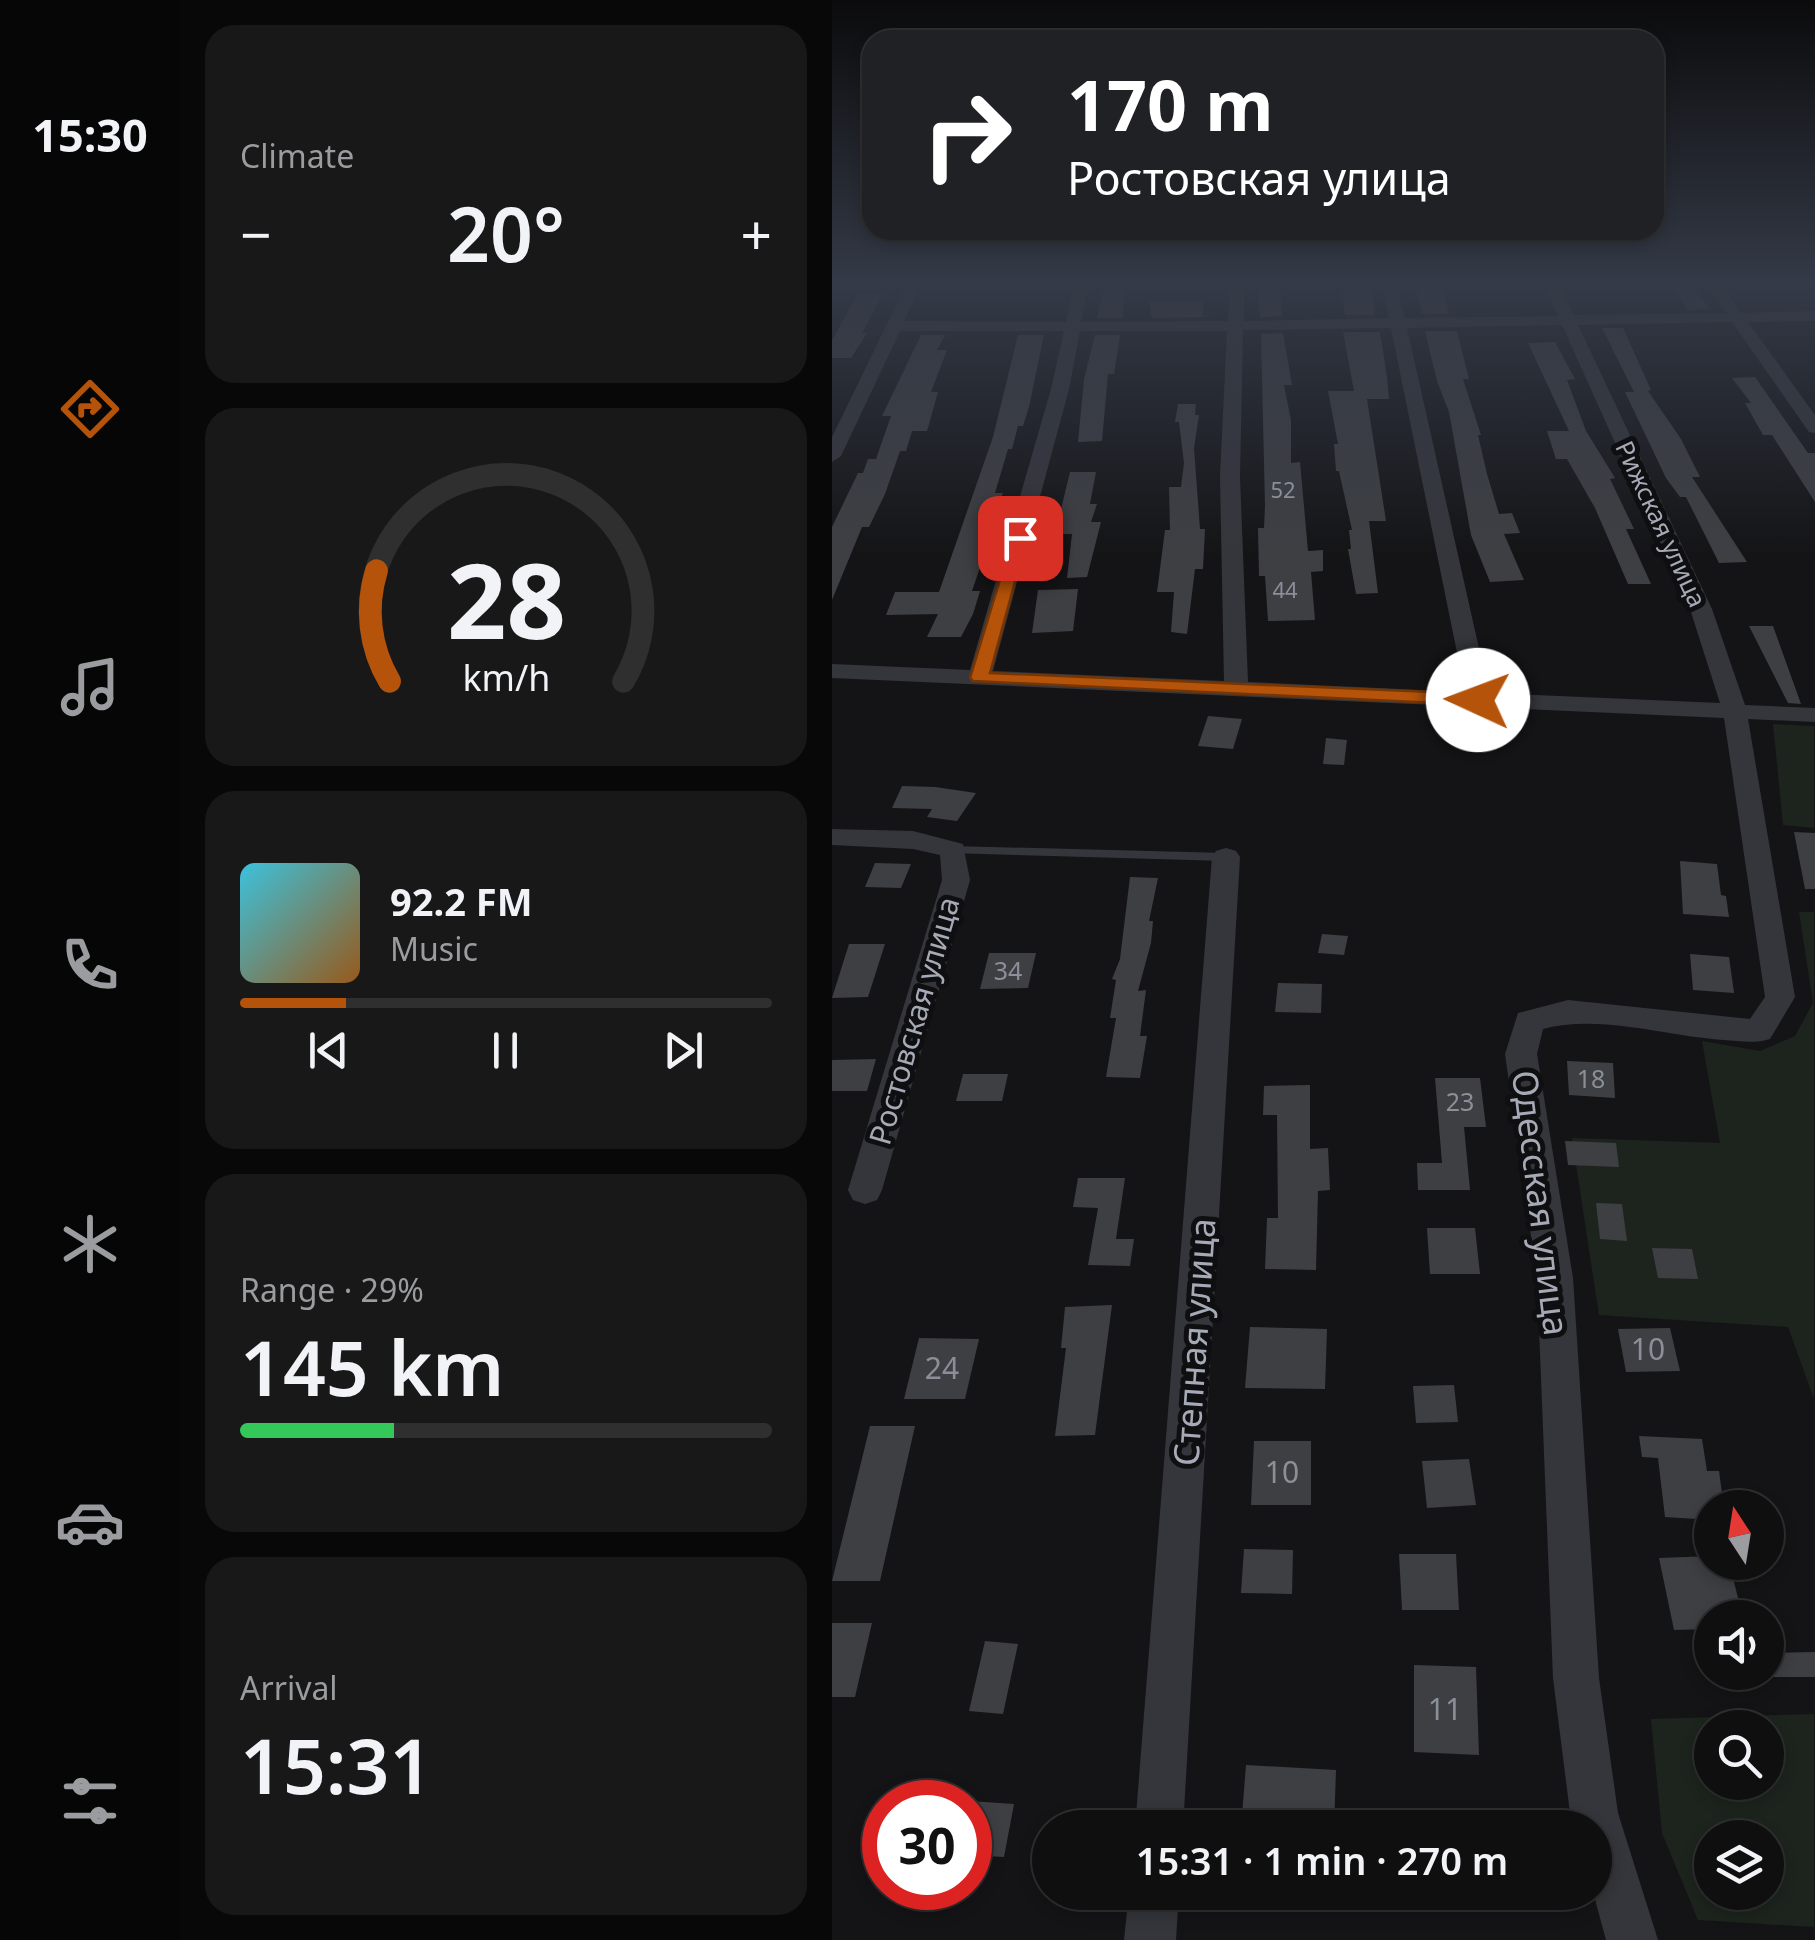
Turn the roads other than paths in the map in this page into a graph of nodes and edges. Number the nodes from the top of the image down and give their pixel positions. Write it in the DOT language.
graph roads {
  1 [pos="872,376"];
  2 [pos="1062,376"];
  3 [pos="1235,376"];
  4 [pos="1410,376"];
  5 [pos="1593,376"];
  6 [pos="1778,376"];
  7 [pos="1814,428"];
  8 [pos="832,456"];
  9 [pos="832,671"];
  10 [pos="979,678"];
  11 [pos="1236,690"];
  12 [pos="1478,700"];
  13 [pos="1735,712"];
  14 [pos="1814,714"];
  15 [pos="832,837"];
  16 [pos="953,850"];
  17 [pos="1226,856"];
  18 [pos="864,1190"];
  19 [pos="1160,1810"];
  20 [pos="1152,1910"];
  21 [pos="1150,1940"];
  22 [pos="1632,1940"];
  1 -- 8 [label="street"];
  2 -- 10 [label="street"];
  3 -- 11 [label="street"];
  4 -- 12 [label="street"];
  5 -- 13 [label="street, Рижская улица"];
  6 -- 7 [label="street"];
  9 -- 10 [label="street"];
  10 -- 11 [label="street"];
  11 -- 12 [label="street"];
  12 -- 13 [label="street"];
  13 -- 14 [label="street"];
  13 -- 22 [label="street, Одесская улица"];
  15 -- 16 [label="street"];
  16 -- 17 [label="lane"];
  16 -- 18 [label="street, Ростовская улица"];
  17 -- 19 [label="street, Степная улица"];
  20 -- 21 [label="street"];
}
